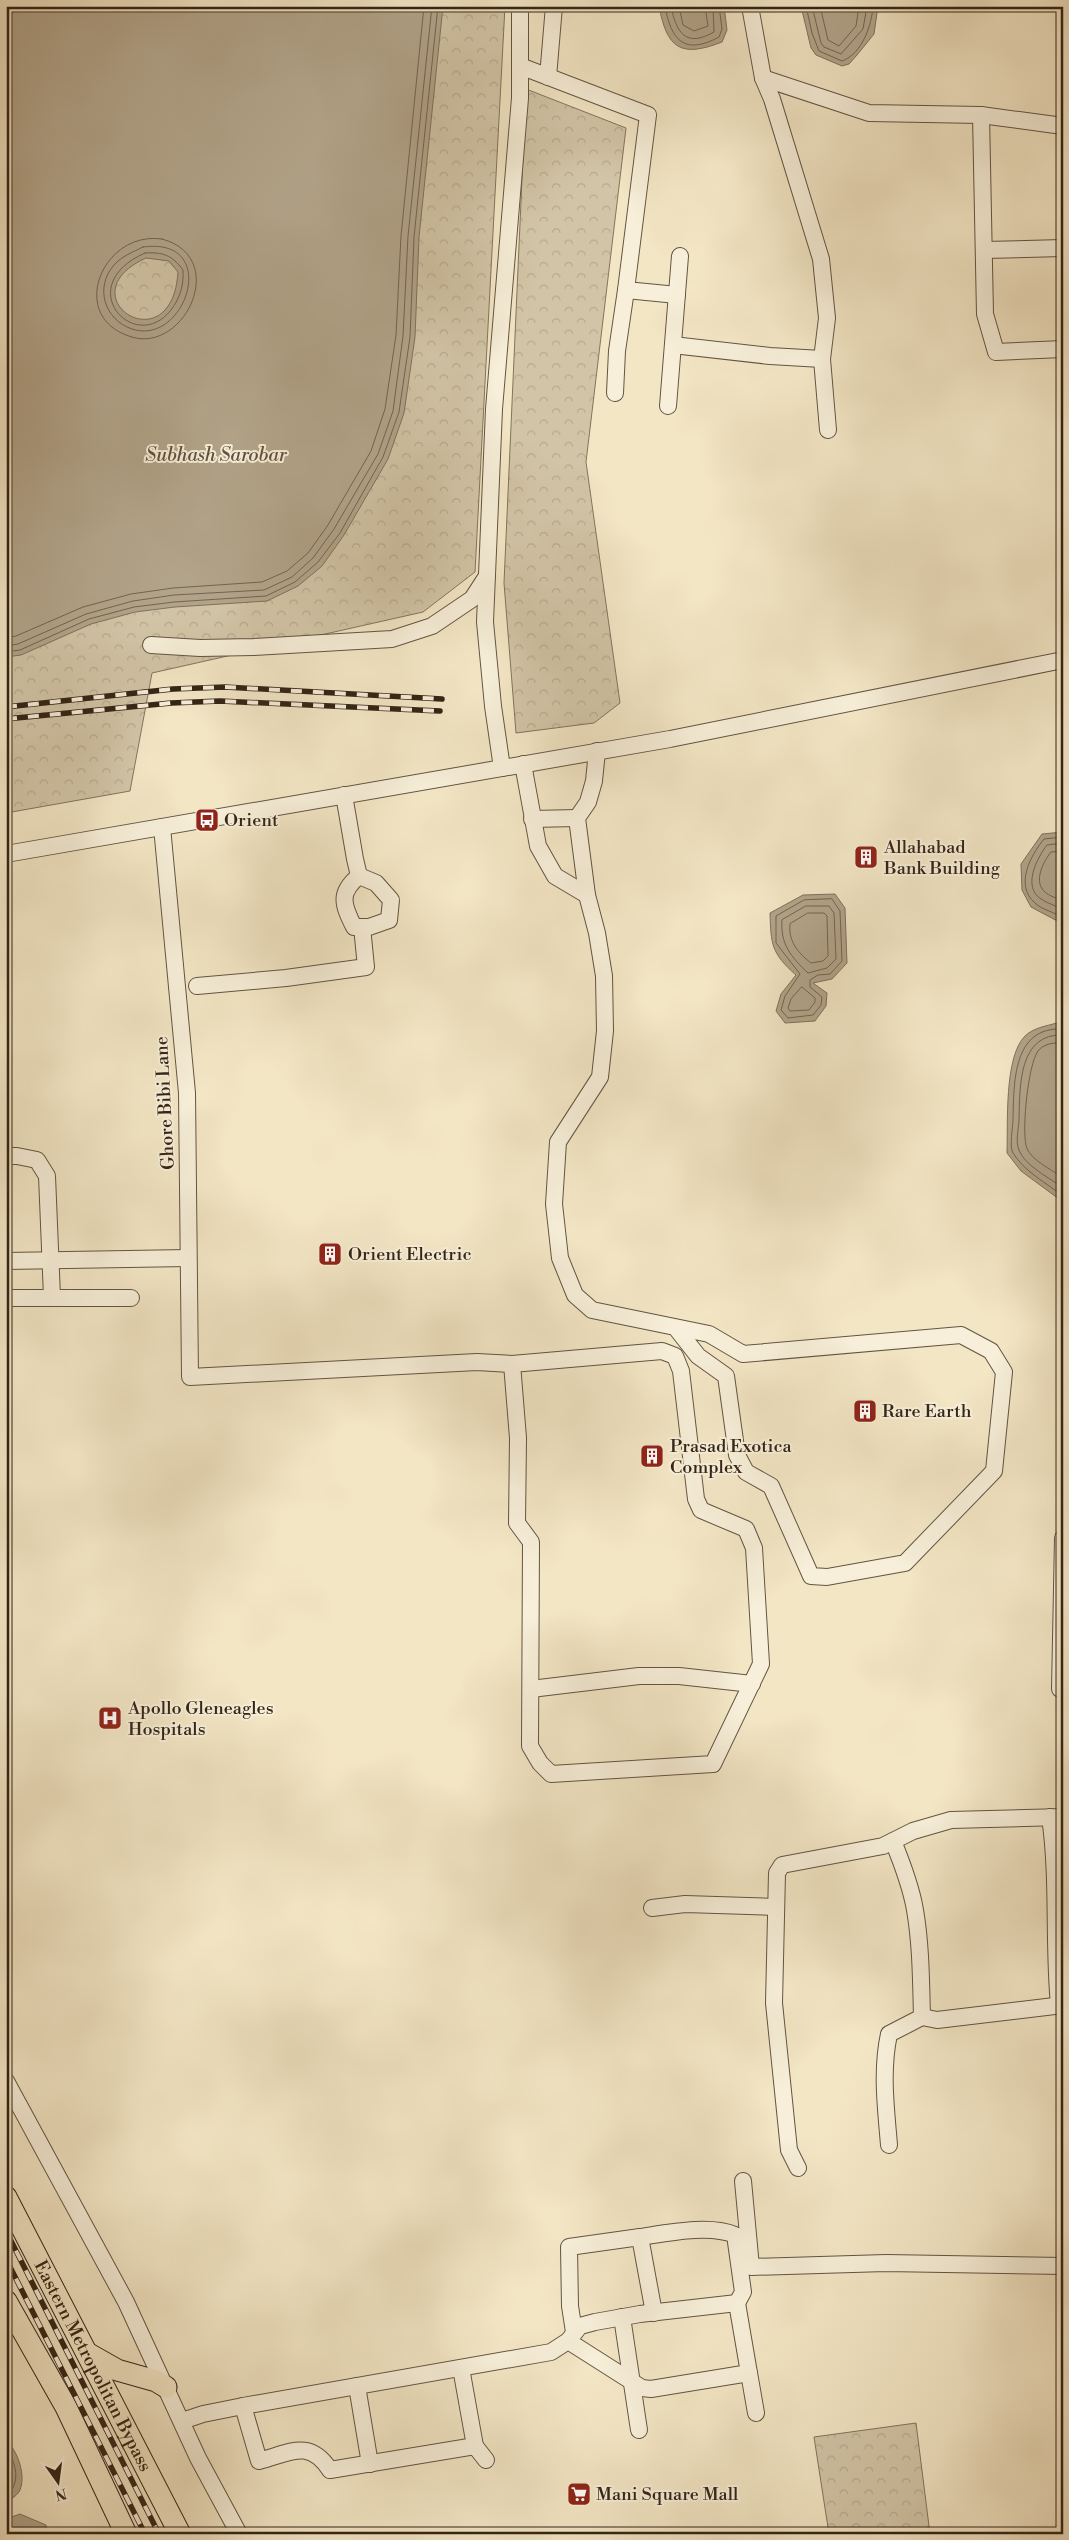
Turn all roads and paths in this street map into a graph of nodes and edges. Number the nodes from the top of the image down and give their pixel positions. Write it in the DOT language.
graph roads {
  1 [pos="520,6"];
  2 [pos="554,6"];
  3 [pos="750,6"];
  4 [pos="520,66"];
  5 [pos="548,77"];
  6 [pos="763,78"];
  7 [pos="981,115"];
  8 [pos="1063,126"];
  9 [pos="1063,248"];
  10 [pos="984,250"];
  11 [pos="680,256"];
  12 [pos="626,290"];
  13 [pos="677,296"];
  14 [pos="673,345"];
  15 [pos="1063,349"];
  16 [pos="822,359"];
  17 [pos="615,393"];
  18 [pos="668,406"];
  19 [pos="828,430"];
  20 [pos="487,576"];
  21 [pos="151,646"];
  22 [pos="1063,660"];
  23 [pos="597,751"];
  24 [pos="523,764"];
  25 [pos="502,768"];
  26 [pos="344,795"];
  27 [pos="577,818"];
  28 [pos="532,819"];
  29 [pos="162,827"];
  30 [pos="6,854"];
  31 [pos="360,876"];
  32 [pos="587,895"];
  33 [pos="362,927"];
  34 [pos="197,986"];
  35 [pos="6,1156"];
  36 [pos="188,1258"];
  37 [pos="49,1260"];
  38 [pos="6,1261"];
  39 [pos="6,1298"];
  40 [pos="52,1298"];
  41 [pos="131,1298"];
  42 [pos="676,1328"];
  43 [pos="743,1354"];
  44 [pos="512,1364"];
  45 [pos="726,1376"];
  46 [pos="1063,1538"];
  47 [pos="752,1684"];
  48 [pos="1063,1688"];
  49 [pos="531,1689"];
  50 [pos="1056,1817"];
  51 [pos="893,1841"];
  52 [pos="776,1907"];
  53 [pos="652,1908"];
  54 [pos="1061,2005"];
  55 [pos="922,2017"];
  56 [pos="6,2081"];
  57 [pos="889,2145"];
  58 [pos="798,2168"];
  59 [pos="743,2181"];
  60 [pos="6,2197"];
  61 [pos="640,2237"];
  62 [pos="1063,2266"];
  63 [pos="6,2301"];
  64 [pos="737,2303"];
  65 [pos="654,2313"];
  66 [pos="622,2318"];
  67 [pos="571,2336"];
  68 [pos="87,2353"];
  69 [pos="461,2368"];
  70 [pos="749,2373"];
  71 [pos="632,2384"];
  72 [pos="357,2386"];
  73 [pos="166,2387"];
  74 [pos="243,2406"];
  75 [pos="756,2413"];
  76 [pos="182,2421"];
  77 [pos="639,2430"];
  78 [pos="475,2446"];
  79 [pos="486,2460"];
  80 [pos="370,2464"];
  81 [pos="126,2534"];
  82 [pos="180,2534"];
  83 [pos="239,2534"];
  1 -- 4 [label="street"];
  2 -- 5 [label="street"];
  3 -- 6 [label="street"];
  4 -- 5 [label="street"];
  4 -- 20 [label="street"];
  5 -- 12 [label="street"];
  6 -- 7 [label="street"];
  6 -- 16 [label="street"];
  7 -- 8 [label="street"];
  7 -- 10 [label="street"];
  9 -- 10 [label="street"];
  10 -- 15 [label="street"];
  11 -- 13 [label="street"];
  12 -- 13 [label="street"];
  12 -- 17 [label="street"];
  13 -- 14 [label="street"];
  14 -- 16 [label="street"];
  14 -- 18 [label="street"];
  16 -- 19 [label="street"];
  20 -- 21 [label="street"];
  20 -- 25 [label="street"];
  22 -- 23 [label="street"];
  23 -- 24 [label="street"];
  23 -- 27 [label="street"];
  24 -- 25 [label="street"];
  24 -- 28 [label="street"];
  25 -- 26 [label="street"];
  26 -- 29 [label="street"];
  26 -- 31 [label="street"];
  27 -- 28 [label="street"];
  27 -- 32 [label="street"];
  28 -- 32 [label="street"];
  29 -- 30 [label="street"];
  29 -- 36 [label="street, Ghore Bibi Lane"];
  31 -- 33 [label="street"];
  31 -- 33 [label="street"];
  32 -- 42 [label="street"];
  33 -- 34 [label="street"];
  35 -- 37 [label="street"];
  36 -- 37 [label="street"];
  36 -- 44 [label="street, Ghore Bibi Lane"];
  37 -- 38 [label="street"];
  37 -- 40 [label="street"];
  39 -- 40 [label="street"];
  40 -- 41 [label="street"];
  42 -- 43 [label="street"];
  42 -- 45 [label="street"];
  43 -- 45 [label="street"];
  43 -- 45 [label="street"];
  44 -- 47 [label="street"];
  44 -- 49 [label="street"];
  46 -- 48 [label="street"];
  47 -- 49 [label="street"];
  47 -- 49 [label="street"];
  50 -- 51 [label="street"];
  50 -- 54 [label="street"];
  51 -- 52 [label="street"];
  51 -- 55 [label="street"];
  52 -- 53 [label="street"];
  52 -- 58 [label="street"];
  54 -- 55 [label="street"];
  55 -- 57 [label="street"];
  56 -- 73 [label="street"];
  59 -- 62 [label="street"];
  60 -- 68 [label="main road, Eastern Metropolitan Bypass"];
  61 -- 64 [label="street"];
  61 -- 65 [label="street"];
  61 -- 67 [label="street"];
  63 -- 81 [label="main road"];
  64 -- 65 [label="street"];
  64 -- 70 [label="street"];
  65 -- 66 [label="street"];
  66 -- 67 [label="street"];
  66 -- 71 [label="street"];
  67 -- 69 [label="street"];
  67 -- 71 [label="street"];
  68 -- 73 [label="main road"];
  68 -- 82 [label="main road, Eastern Metropolitan Bypass"];
  69 -- 72 [label="street"];
  69 -- 78 [label="street"];
  70 -- 71 [label="street"];
  70 -- 75 [label="street"];
  71 -- 77 [label="street"];
  72 -- 74 [label="street"];
  72 -- 80 [label="street"];
  73 -- 76 [label="street"];
  74 -- 76 [label="street"];
  74 -- 80 [label="street"];
  76 -- 83 [label="street"];
  78 -- 79 [label="street"];
  78 -- 80 [label="street"];
}
